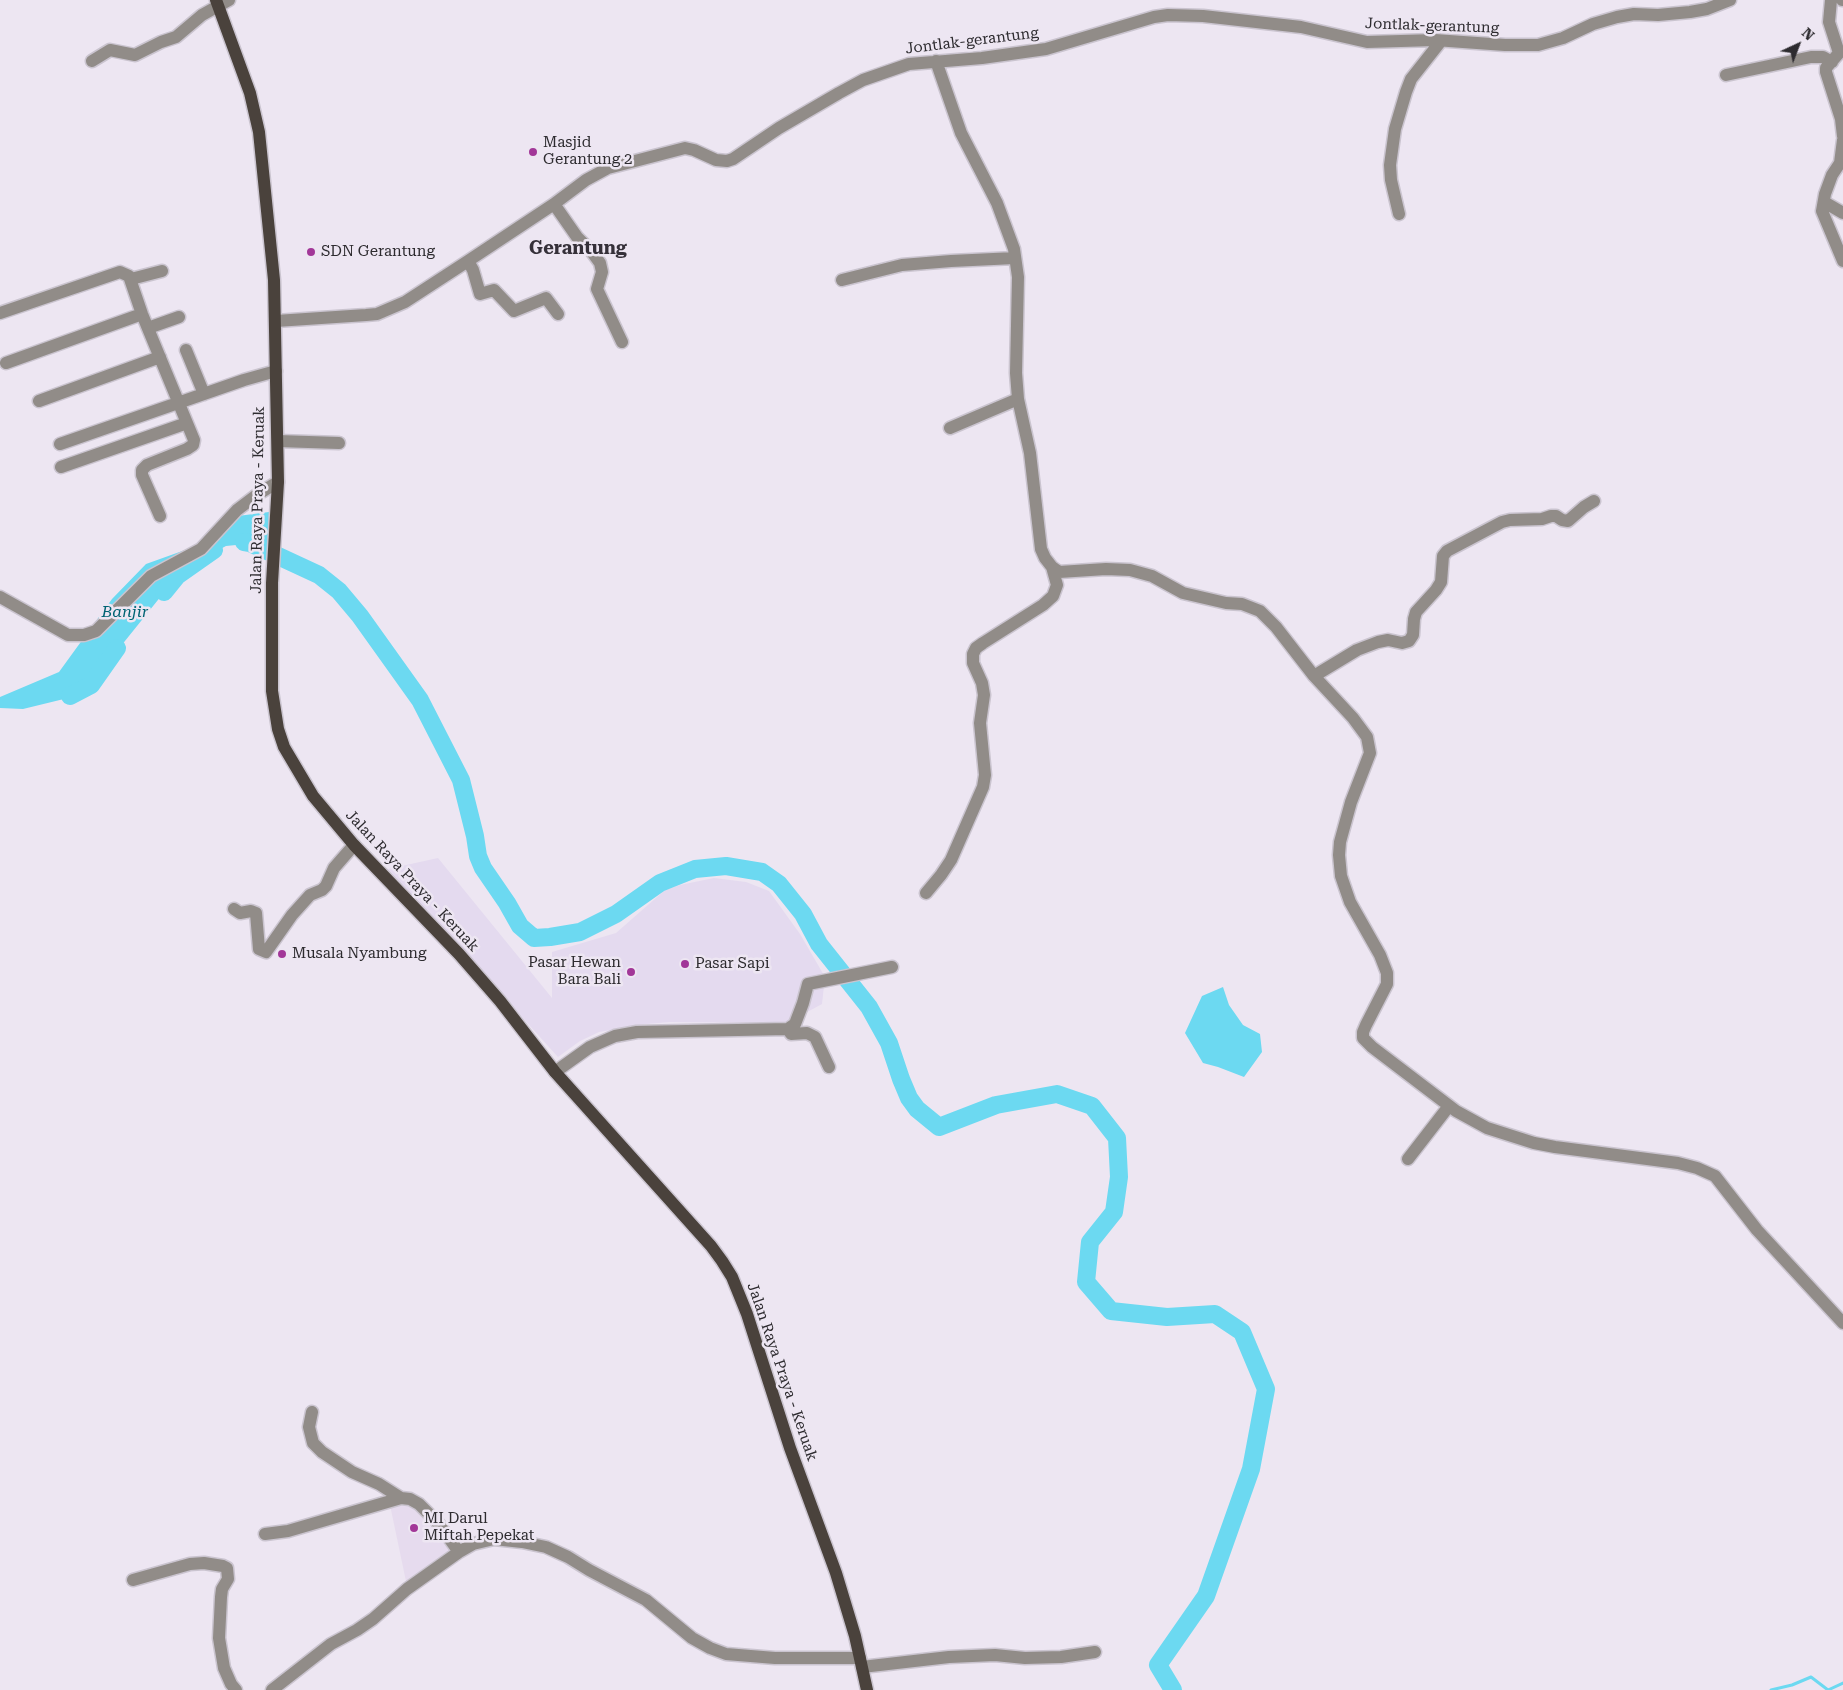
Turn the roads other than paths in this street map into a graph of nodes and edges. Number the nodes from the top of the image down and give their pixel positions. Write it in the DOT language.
graph roads {
  1 [pos="230,0"];
  2 [pos="1730,0"];
  3 [pos="1831,0"];
  4 [pos="216,3"];
  5 [pos="1441,41"];
  6 [pos="1840,48"];
  7 [pos="92,61"];
  8 [pos="936,61"];
  9 [pos="1832,62"];
  10 [pos="1726,75"];
  11 [pos="1843,136"];
  12 [pos="1843,140"];
  13 [pos="1824,202"];
  14 [pos="554,204"];
  15 [pos="1843,213"];
  16 [pos="1399,214"];
  17 [pos="1015,258"];
  18 [pos="468,261"];
  19 [pos="1843,261"];
  20 [pos="162,271"];
  21 [pos="130,279"];
  22 [pos="842,280"];
  23 [pos="0,313"];
  24 [pos="142,314"];
  25 [pos="558,314"];
  26 [pos="179,317"];
  27 [pos="276,320"];
  28 [pos="148,328"];
  29 [pos="622,342"];
  30 [pos="186,350"];
  31 [pos="160,358"];
  32 [pos="6,363"];
  33 [pos="276,371"];
  34 [pos="204,394"];
  35 [pos="1018,399"];
  36 [pos="39,401"];
  37 [pos="180,403"];
  38 [pos="187,423"];
  39 [pos="950,428"];
  40 [pos="278,442"];
  41 [pos="339,443"];
  42 [pos="60,444"];
  43 [pos="61,467"];
  44 [pos="278,482"];
  45 [pos="1594,501"];
  46 [pos="160,516"];
  47 [pos="1052,567"];
  48 [pos="0,597"];
  49 [pos="1314,676"];
  50 [pos="354,845"];
  51 [pos="926,893"];
  52 [pos="234,909"];
  53 [pos="892,966"];
  54 [pos="788,1029"];
  55 [pos="829,1067"];
  56 [pos="555,1072"];
  57 [pos="1449,1106"];
  58 [pos="1408,1159"];
  59 [pos="1843,1323"];
  60 [pos="312,1412"];
  61 [pos="402,1498"];
  62 [pos="265,1534"];
  63 [pos="459,1552"];
  64 [pos="133,1580"];
  65 [pos="1095,1652"];
  66 [pos="861,1662"];
  67 [pos="236,1690"];
  68 [pos="272,1690"];
  69 [pos="867,1690"];
  1 -- 4 [label="street"];
  2 -- 5 [label="street, Jontlak-gerantung"];
  3 -- 6 [label="street"];
  4 -- 7 [label="street"];
  4 -- 27 [label="main road, Jalan Raya Praya - Keruak"];
  5 -- 8 [label="street, Jontlak-gerantung"];
  5 -- 16 [label="street"];
  6 -- 9 [label="street"];
  8 -- 14 [label="street, Jontlak-gerantung"];
  8 -- 17 [label="street"];
  9 -- 10 [label="street"];
  9 -- 11 [label="street"];
  12 -- 13 [label="street"];
  13 -- 15 [label="street"];
  13 -- 19 [label="street"];
  14 -- 18 [label="street, Jontlak-gerantung"];
  14 -- 29 [label="street"];
  17 -- 22 [label="street"];
  17 -- 35 [label="street"];
  18 -- 25 [label="street"];
  18 -- 27 [label="street, Jontlak-gerantung"];
  20 -- 21 [label="street"];
  21 -- 23 [label="street"];
  21 -- 24 [label="street"];
  24 -- 28 [label="street"];
  24 -- 32 [label="street"];
  26 -- 28 [label="street"];
  27 -- 33 [label="main road, Jalan Raya Praya - Keruak"];
  28 -- 31 [label="street"];
  30 -- 34 [label="street"];
  31 -- 36 [label="street"];
  31 -- 37 [label="street"];
  33 -- 34 [label="street"];
  33 -- 40 [label="main road, Jalan Raya Praya - Keruak"];
  34 -- 37 [label="street"];
  35 -- 39 [label="street"];
  35 -- 47 [label="street"];
  37 -- 38 [label="street"];
  37 -- 42 [label="street"];
  38 -- 43 [label="street"];
  38 -- 46 [label="street"];
  40 -- 41 [label="street"];
  40 -- 44 [label="main road, Jalan Raya Praya - Keruak"];
  44 -- 48 [label="street"];
  44 -- 50 [label="main road, Jalan Raya Praya - Keruak"];
  45 -- 49 [label="street"];
  47 -- 49 [label="street"];
  47 -- 51 [label="street"];
  49 -- 57 [label="street"];
  50 -- 52 [label="street"];
  50 -- 56 [label="main road, Jalan Raya Praya - Keruak"];
  53 -- 54 [label="street"];
  54 -- 55 [label="street"];
  54 -- 56 [label="street"];
  56 -- 66 [label="main road, Jalan Raya Praya - Keruak"];
  57 -- 58 [label="street"];
  57 -- 59 [label="street"];
  60 -- 61 [label="street"];
  61 -- 62 [label="street"];
  61 -- 63 [label="street"];
  63 -- 66 [label="street"];
  63 -- 68 [label="street"];
  64 -- 67 [label="street"];
  65 -- 66 [label="street"];
  66 -- 69 [label="main road, Jalan Raya Praya - Keruak"];
}
